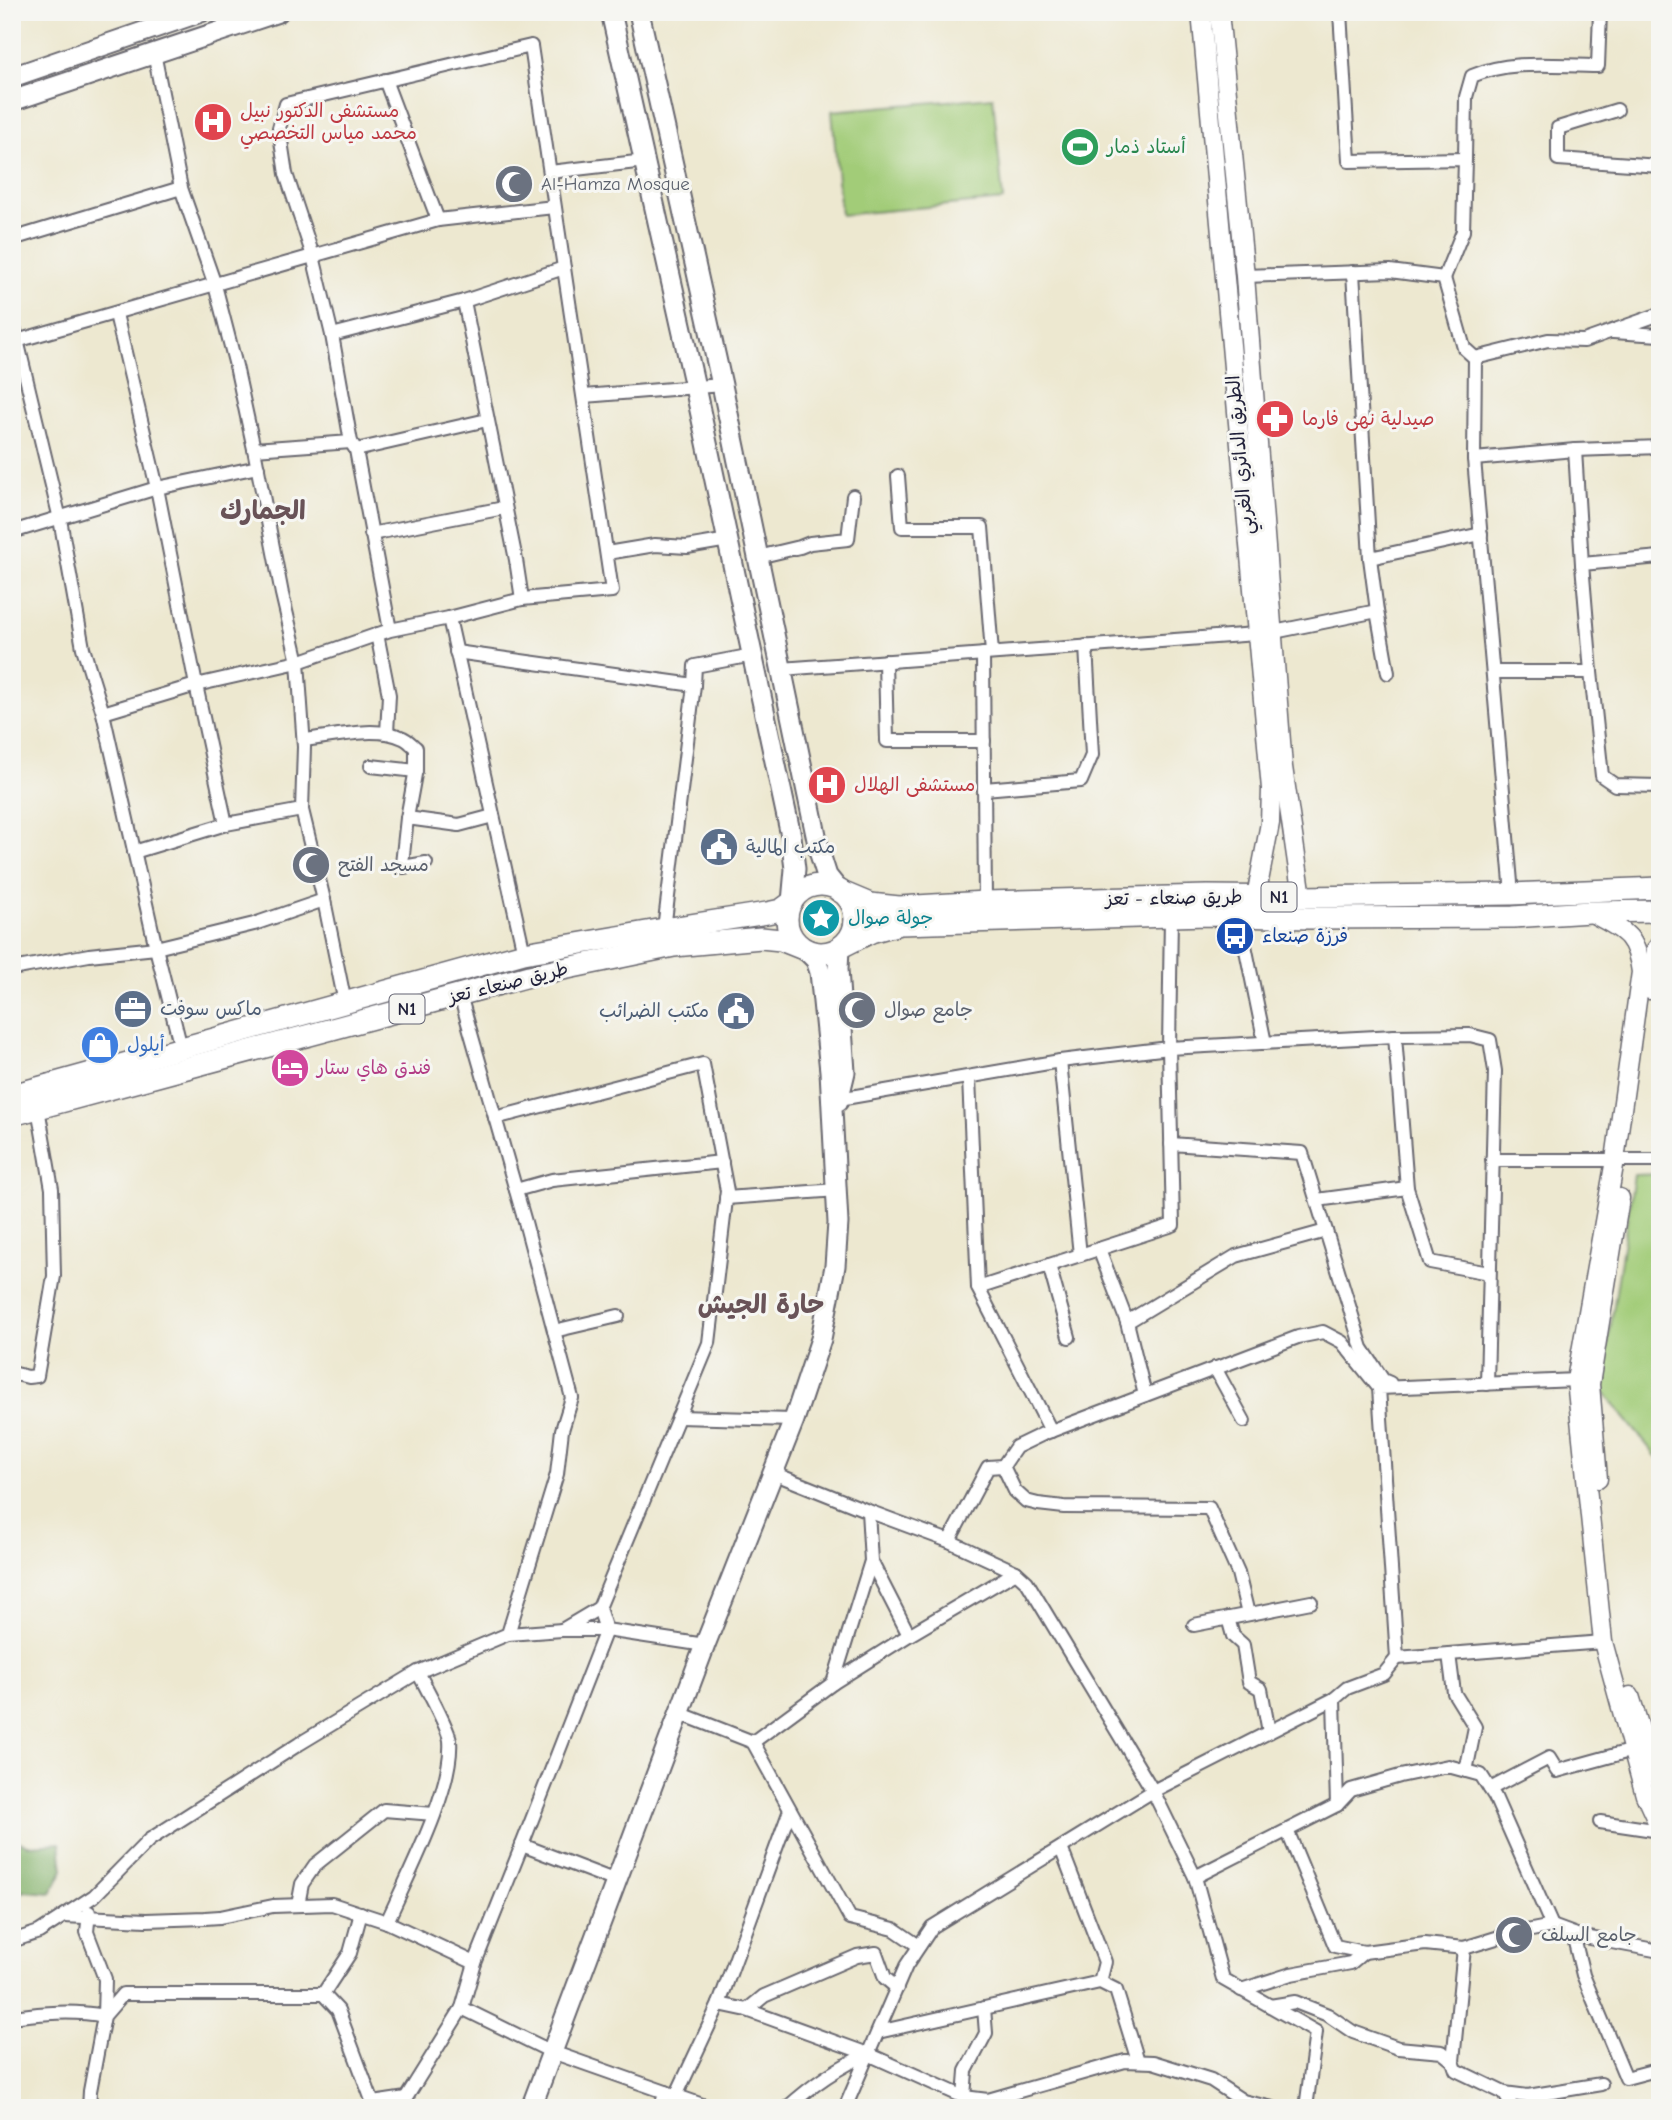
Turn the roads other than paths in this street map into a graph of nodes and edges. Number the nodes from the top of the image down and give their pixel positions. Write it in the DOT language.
graph roads {
  1 [pos="201,12"];
  2 [pos="278,12"];
  3 [pos="611,12"];
  4 [pos="639,12"];
  5 [pos="1200,12"];
  6 [pos="1219,12"];
  7 [pos="1340,12"];
  8 [pos="1600,12"];
  9 [pos="148,30"];
  10 [pos="154,53"];
  11 [pos="12,77"];
  12 [pos="385,80"];
  13 [pos="12,102"];
  14 [pos="1617,110"];
  15 [pos="1465,159"];
  16 [pos="645,161"];
  17 [pos="1660,166"];
  18 [pos="550,172"];
  19 [pos="181,188"];
  20 [pos="554,207"];
  21 [pos="438,220"];
  22 [pos="12,239"];
  23 [pos="313,256"];
  24 [pos="564,268"];
  25 [pos="1353,272"];
  26 [pos="1245,276"];
  27 [pos="1444,278"];
  28 [pos="215,285"];
  29 [pos="464,301"];
  30 [pos="116,314"];
  31 [pos="1660,314"];
  32 [pos="12,319"];
  33 [pos="1609,331"];
  34 [pos="332,335"];
  35 [pos="1660,335"];
  36 [pos="15,342"];
  37 [pos="1475,358"];
  38 [pos="722,385"];
  39 [pos="695,387"];
  40 [pos="583,396"];
  41 [pos="487,419"];
  42 [pos="353,446"];
  43 [pos="1660,447"];
  44 [pos="254,449"];
  45 [pos="1575,450"];
  46 [pos="1474,459"];
  47 [pos="258,467"];
  48 [pos="898,477"];
  49 [pos="157,488"];
  50 [pos="853,496"];
  51 [pos="504,508"];
  52 [pos="60,519"];
  53 [pos="12,532"];
  54 [pos="371,534"];
  55 [pos="1481,534"];
  56 [pos="728,540"];
  57 [pos="607,553"];
  58 [pos="758,557"];
  59 [pos="1660,557"];
  60 [pos="1370,558"];
  61 [pos="1582,564"];
  62 [pos="522,599"];
  63 [pos="1377,611"];
  64 [pos="449,618"];
  65 [pos="384,632"];
  66 [pos="1265,633"];
  67 [pos="1086,646"];
  68 [pos="456,652"];
  69 [pos="987,653"];
  70 [pos="752,655"];
  71 [pos="885,661"];
  72 [pos="298,662"];
  73 [pos="781,669"];
  74 [pos="1494,672"];
  75 [pos="1591,672"];
  76 [pos="1388,673"];
  77 [pos="196,685"];
  78 [pos="694,685"];
  79 [pos="103,713"];
  80 [pos="387,733"];
  81 [pos="304,740"];
  82 [pos="984,741"];
  83 [pos="371,766"];
  84 [pos="416,771"];
  85 [pos="1660,786"];
  86 [pos="984,789"];
  87 [pos="302,810"];
  88 [pos="493,816"];
  89 [pos="407,818"];
  90 [pos="226,824"];
  91 [pos="134,852"];
  92 [pos="426,863"];
  93 [pos="1660,888"];
  94 [pos="839,891"];
  95 [pos="1512,894"];
  96 [pos="1256,897"];
  97 [pos="1301,897"];
  98 [pos="324,900"];
  99 [pos="792,902"];
  100 [pos="985,902"];
  101 [pos="1207,906"];
  102 [pos="1660,911"];
  103 [pos="1590,912"];
  104 [pos="900,915"];
  105 [pos="1171,915"];
  106 [pos="1240,916"];
  107 [pos="664,929"];
  108 [pos="1660,944"];
  109 [pos="156,948"];
  110 [pos="839,948"];
  111 [pos="806,950"];
  112 [pos="524,953"];
  113 [pos="12,969"];
  114 [pos="460,995"];
  115 [pos="345,1003"];
  116 [pos="1395,1036"];
  117 [pos="1265,1043"];
  118 [pos="1169,1048"];
  119 [pos="184,1059"];
  120 [pos="1060,1061"];
  121 [pos="969,1078"];
  122 [pos="12,1095"];
  123 [pos="839,1099"];
  124 [pos="38,1108"];
  125 [pos="12,1115"];
  126 [pos="495,1118"];
  127 [pos="833,1123"];
  128 [pos="1171,1144"];
  129 [pos="1492,1160"];
  130 [pos="1621,1160"];
  131 [pos="1660,1160"];
  132 [pos="722,1162"];
  133 [pos="1407,1188"];
  134 [pos="516,1190"];
  135 [pos="838,1190"];
  136 [pos="726,1198"];
  137 [pos="1317,1200"];
  138 [pos="1326,1231"];
  139 [pos="1099,1249"];
  140 [pos="1080,1255"];
  141 [pos="1049,1265"];
  142 [pos="1489,1273"];
  143 [pos="978,1288"];
  144 [pos="618,1316"];
  145 [pos="1127,1322"];
  146 [pos="554,1331"];
  147 [pos="1069,1337"];
  148 [pos="1215,1368"];
  149 [pos="12,1373"];
  150 [pos="1576,1380"];
  151 [pos="1487,1384"];
  152 [pos="1401,1387"];
  153 [pos="1379,1388"];
  154 [pos="1145,1395"];
  155 [pos="678,1417"];
  156 [pos="794,1420"];
  157 [pos="1244,1421"];
  158 [pos="1051,1431"];
  159 [pos="1003,1466"];
  160 [pos="773,1473"];
  161 [pos="868,1511"];
  162 [pos="949,1541"];
  163 [pos="871,1561"];
  164 [pos="1016,1572"];
  165 [pos="1311,1602"];
  166 [pos="599,1608"];
  167 [pos="1248,1614"];
  168 [pos="1228,1618"];
  169 [pos="1194,1625"];
  170 [pos="562,1630"];
  171 [pos="606,1630"];
  172 [pos="508,1634"];
  173 [pos="909,1635"];
  174 [pos="1603,1642"];
  175 [pos="705,1645"];
  176 [pos="1449,1654"];
  177 [pos="1397,1658"];
  178 [pos="418,1672"];
  179 [pos="832,1683"];
  180 [pos="1334,1699"];
  181 [pos="679,1713"];
  182 [pos="1269,1732"];
  183 [pos="753,1742"];
  184 [pos="1633,1750"];
  185 [pos="1466,1771"];
  186 [pos="1660,1782"];
  187 [pos="1490,1789"];
  188 [pos="1153,1791"];
  189 [pos="1337,1805"];
  190 [pos="790,1810"];
  191 [pos="434,1814"];
  192 [pos="1600,1822"];
  193 [pos="1287,1830"];
  194 [pos="1660,1830"];
  195 [pos="522,1845"];
  196 [pos="1061,1848"];
  197 [pos="1195,1877"];
  198 [pos="617,1881"];
  199 [pos="90,1898"];
  200 [pos="298,1905"];
  201 [pos="361,1913"];
  202 [pos="64,1916"];
  203 [pos="89,1917"];
  204 [pos="387,1922"];
  205 [pos="1552,1926"];
  206 [pos="1573,1934"];
  207 [pos="12,1941"];
  208 [pos="919,1946"];
  209 [pos="1464,1948"];
  210 [pos="1660,1951"];
  211 [pos="1364,1952"];
  212 [pos="475,1963"];
  213 [pos="1100,1982"];
  214 [pos="897,1988"];
  215 [pos="1241,1990"];
  216 [pos="323,1994"];
  217 [pos="719,2004"];
  218 [pos="1270,2006"];
  219 [pos="463,2008"];
  220 [pos="984,2008"];
  221 [pos="747,2010"];
  222 [pos="104,2016"];
  223 [pos="12,2017"];
  224 [pos="878,2032"];
  225 [pos="552,2052"];
  226 [pos="868,2054"];
  227 [pos="1138,2061"];
  228 [pos="1453,2061"];
  229 [pos="1660,2069"];
  230 [pos="1601,2084"];
  231 [pos="1504,2093"];
  232 [pos="671,2094"];
  233 [pos="964,2096"];
  234 [pos="404,2103"];
  235 [pos="89,2108"];
  236 [pos="531,2108"];
  237 [pos="660,2108"];
  238 [pos="711,2108"];
  239 [pos="787,2108"];
  240 [pos="845,2108"];
  241 [pos="1273,2108"];
  242 [pos="1306,2108"];
  243 [pos="1513,2108"];
  1 -- 9 [label="main road"];
  2 -- 10 [label="main road"];
  3 -- 16 [label="main road"];
  4 -- 38 [label="main road"];
  5 -- 66 [label="main road, الطريق الدائري الغربي"];
  6 -- 26 [label="main road, الطريق الدائري الغربي"];
  7 -- 15 [label="street"];
  8 -- 15 [label="street"];
  9 -- 10 [label="main road"];
  9 -- 11 [label="main road"];
  10 -- 13 [label="main road"];
  10 -- 19 [label="street"];
  12 -- 18 [label="street"];
  12 -- 21 [label="street"];
  12 -- 23 [label="street"];
  14 -- 17 [label="street"];
  15 -- 27 [label="street"];
  16 -- 18 [label="street"];
  16 -- 39 [label="main road"];
  18 -- 20 [label="street"];
  19 -- 22 [label="street"];
  19 -- 28 [label="street"];
  20 -- 21 [label="street"];
  20 -- 24 [label="street"];
  21 -- 23 [label="street"];
  23 -- 28 [label="street"];
  23 -- 34 [label="street"];
  24 -- 29 [label="street"];
  24 -- 40 [label="street"];
  25 -- 26 [label="street"];
  25 -- 27 [label="street"];
  25 -- 60 [label="street"];
  26 -- 66 [label="main road, الطريق الدائري الغربي"];
  27 -- 37 [label="street"];
  28 -- 30 [label="street"];
  28 -- 44 [label="street"];
  29 -- 34 [label="street"];
  29 -- 41 [label="street"];
  30 -- 36 [label="street"];
  30 -- 49 [label="street"];
  31 -- 33 [label="street"];
  32 -- 36 [label="street"];
  33 -- 35 [label="street"];
  33 -- 37 [label="street"];
  34 -- 42 [label="street"];
  36 -- 52 [label="street"];
  37 -- 46 [label="street"];
  38 -- 39 [label="street"];
  38 -- 58 [label="main road"];
  39 -- 40 [label="street"];
  39 -- 56 [label="main road"];
  40 -- 57 [label="street"];
  41 -- 42 [label="street"];
  41 -- 51 [label="street"];
  42 -- 44 [label="street"];
  42 -- 54 [label="street"];
  43 -- 45 [label="street"];
  44 -- 47 [label="street"];
  45 -- 46 [label="street"];
  45 -- 61 [label="street"];
  46 -- 55 [label="street"];
  47 -- 49 [label="street"];
  47 -- 72 [label="street"];
  48 -- 69 [label="street"];
  49 -- 52 [label="street"];
  49 -- 77 [label="street"];
  50 -- 58 [label="street"];
  51 -- 54 [label="street"];
  51 -- 62 [label="street"];
  52 -- 53 [label="street"];
  52 -- 79 [label="street"];
  54 -- 65 [label="street"];
  55 -- 60 [label="street"];
  55 -- 74 [label="street"];
  56 -- 57 [label="street"];
  56 -- 70 [label="main road"];
  57 -- 62 [label="street"];
  58 -- 73 [label="main road"];
  59 -- 61 [label="street"];
  60 -- 63 [label="street"];
  61 -- 75 [label="street"];
  62 -- 64 [label="street"];
  63 -- 66 [label="street"];
  63 -- 76 [label="street"];
  64 -- 65 [label="street"];
  64 -- 68 [label="street"];
  65 -- 72 [label="street"];
  65 -- 80 [label="street"];
  66 -- 67 [label="street"];
  66 -- 96 [label="main road, الطريق الدائري الغربي"];
  66 -- 97 [label="main road, الطريق الدائري الغربي"];
  67 -- 69 [label="street"];
  67 -- 86 [label="street"];
  68 -- 78 [label="street"];
  68 -- 88 [label="street"];
  69 -- 71 [label="street"];
  69 -- 82 [label="street"];
  70 -- 78 [label="street"];
  70 -- 99 [label="main road"];
  71 -- 73 [label="street"];
  71 -- 82 [label="street"];
  72 -- 77 [label="street"];
  72 -- 81 [label="street"];
  73 -- 94 [label="main road"];
  74 -- 75 [label="street"];
  74 -- 95 [label="street"];
  75 -- 85 [label="street"];
  77 -- 79 [label="street"];
  77 -- 90 [label="street"];
  78 -- 107 [label="street"];
  79 -- 91 [label="street"];
  80 -- 81 [label="street"];
  80 -- 84 [label="street"];
  81 -- 87 [label="street"];
  82 -- 86 [label="street"];
  83 -- 84 [label="street"];
  84 -- 89 [label="street"];
  86 -- 100 [label="street"];
  87 -- 90 [label="street"];
  87 -- 98 [label="street"];
  88 -- 89 [label="street"];
  88 -- 112 [label="street"];
  89 -- 92 [label="street"];
  90 -- 91 [label="street"];
  91 -- 109 [label="street"];
  93 -- 95 [label="highway, طريق صنعاء - تعز / N1"];
  94 -- 99 [label="highway"];
  94 -- 104 [label="highway"];
  94 -- 110 [label="highway"];
  95 -- 97 [label="highway, طريق صنعاء - تعز / N1"];
  96 -- 97 [label="highway, طريق صنعاء - تعز / N1"];
  96 -- 101 [label="highway, طريق صنعاء - تعز / N1"];
  98 -- 109 [label="street"];
  98 -- 115 [label="street"];
  99 -- 107 [label="highway, طريق صنعاء تعز / N1"];
  99 -- 111 [label="highway"];
  100 -- 101 [label="highway, طريق صنعاء - تعز / N1"];
  100 -- 104 [label="highway, طريق صنعاء - تعز / N1"];
  101 -- 105 [label="highway, طريق صنعاء - تعز / N1"];
  101 -- 106 [label="highway, طريق صنعاء - تعز / N1"];
  102 -- 103 [label="highway, طريق صنعاء - تعز / N1"];
  103 -- 106 [label="highway, طريق صنعاء - تعز / N1"];
  103 -- 130 [label="main road"];
  104 -- 105 [label="highway, طريق صنعاء - تعز / N1"];
  104 -- 110 [label="highway"];
  105 -- 118 [label="street"];
  106 -- 117 [label="street"];
  107 -- 112 [label="highway, طريق صنعاء تعز / N1"];
  108 -- 130 [label="main road"];
  109 -- 113 [label="street"];
  109 -- 119 [label="street"];
  110 -- 111 [label="highway"];
  110 -- 123 [label="main road"];
  111 -- 114 [label="highway, طريق صنعاء تعز / N1"];
  111 -- 127 [label="main road"];
  112 -- 115 [label="highway, طريق صنعاء تعز / N1"];
  114 -- 119 [label="highway, طريق صنعاء تعز / N1"];
  114 -- 126 [label="street"];
  115 -- 119 [label="highway, طريق صنعاء تعز / N1"];
  116 -- 117 [label="street"];
  116 -- 129 [label="street"];
  116 -- 133 [label="street"];
  117 -- 118 [label="street"];
  118 -- 120 [label="street"];
  118 -- 128 [label="street"];
  119 -- 122 [label="highway, طريق صنعاء تعز / N1"];
  119 -- 124 [label="highway, طريق صنعاء تعز / N1"];
  120 -- 121 [label="street"];
  120 -- 140 [label="street"];
  121 -- 123 [label="street"];
  121 -- 143 [label="street"];
  123 -- 127 [label="main road"];
  124 -- 125 [label="highway, طريق صنعاء تعز / N1"];
  124 -- 149 [label="street"];
  126 -- 132 [label="street"];
  126 -- 134 [label="street"];
  127 -- 135 [label="main road"];
  128 -- 137 [label="street"];
  128 -- 139 [label="street"];
  129 -- 130 [label="street"];
  129 -- 142 [label="street"];
  130 -- 131 [label="street"];
  130 -- 150 [label="main road"];
  130 -- 186 [label="main road"];
  132 -- 134 [label="street"];
  132 -- 136 [label="street"];
  133 -- 137 [label="street"];
  133 -- 142 [label="street"];
  134 -- 146 [label="street"];
  135 -- 136 [label="street"];
  135 -- 156 [label="main road"];
  136 -- 155 [label="street"];
  137 -- 138 [label="street"];
  138 -- 145 [label="street"];
  138 -- 152 [label="street"];
  139 -- 140 [label="street"];
  139 -- 145 [label="street"];
  140 -- 141 [label="street"];
  141 -- 143 [label="street"];
  141 -- 147 [label="street"];
  142 -- 151 [label="street"];
  143 -- 158 [label="street"];
  144 -- 146 [label="street"];
  145 -- 154 [label="street"];
  146 -- 172 [label="street"];
  148 -- 153 [label="street"];
  148 -- 154 [label="street"];
  148 -- 157 [label="street"];
  150 -- 151 [label="street"];
  150 -- 174 [label="main road"];
  151 -- 152 [label="street"];
  152 -- 153 [label="street"];
  153 -- 177 [label="street"];
  154 -- 158 [label="street"];
  155 -- 156 [label="street"];
  155 -- 166 [label="street"];
  156 -- 160 [label="main road"];
  158 -- 159 [label="street"];
  159 -- 162 [label="street"];
  159 -- 167 [label="street"];
  160 -- 161 [label="street"];
  160 -- 175 [label="main road"];
  161 -- 162 [label="street"];
  161 -- 163 [label="street"];
  162 -- 164 [label="street"];
  163 -- 173 [label="street"];
  163 -- 179 [label="street"];
  164 -- 173 [label="street"];
  164 -- 188 [label="street"];
  165 -- 167 [label="street"];
  166 -- 170 [label="street"];
  166 -- 171 [label="street"];
  167 -- 168 [label="street"];
  168 -- 169 [label="street"];
  168 -- 182 [label="street"];
  170 -- 171 [label="street"];
  170 -- 172 [label="street"];
  171 -- 175 [label="street"];
  171 -- 195 [label="street"];
  172 -- 178 [label="street"];
  173 -- 179 [label="street"];
  174 -- 176 [label="street"];
  174 -- 184 [label="main road"];
  175 -- 181 [label="main road"];
  176 -- 177 [label="street"];
  176 -- 185 [label="street"];
  177 -- 180 [label="street"];
  178 -- 191 [label="street"];
  178 -- 199 [label="street"];
  179 -- 183 [label="street"];
  180 -- 182 [label="street"];
  180 -- 189 [label="street"];
  181 -- 183 [label="street"];
  181 -- 198 [label="main road"];
  182 -- 188 [label="street"];
  183 -- 190 [label="street"];
  184 -- 187 [label="street"];
  184 -- 194 [label="main road"];
  185 -- 187 [label="street"];
  185 -- 189 [label="street"];
  187 -- 205 [label="street"];
  188 -- 196 [label="street"];
  188 -- 197 [label="street"];
  189 -- 193 [label="street"];
  190 -- 208 [label="street"];
  190 -- 217 [label="street"];
  191 -- 200 [label="street"];
  191 -- 204 [label="street"];
  192 -- 194 [label="street"];
  193 -- 197 [label="street"];
  193 -- 211 [label="street"];
  195 -- 198 [label="street"];
  195 -- 212 [label="street"];
  196 -- 208 [label="street"];
  196 -- 213 [label="street"];
  197 -- 215 [label="street"];
  198 -- 225 [label="main road"];
  199 -- 202 [label="street"];
  199 -- 203 [label="street"];
  200 -- 201 [label="street"];
  200 -- 203 [label="street"];
  201 -- 204 [label="street"];
  201 -- 216 [label="street"];
  202 -- 203 [label="street"];
  202 -- 207 [label="street"];
  203 -- 222 [label="street"];
  204 -- 212 [label="street"];
  205 -- 206 [label="street"];
  205 -- 209 [label="street"];
  206 -- 210 [label="street"];
  206 -- 229 [label="street"];
  208 -- 214 [label="street"];
  209 -- 211 [label="street"];
  209 -- 228 [label="street"];
  211 -- 215 [label="street"];
  212 -- 219 [label="street"];
  213 -- 220 [label="street"];
  213 -- 227 [label="street"];
  214 -- 221 [label="street"];
  214 -- 224 [label="street"];
  215 -- 218 [label="street"];
  216 -- 222 [label="street"];
  216 -- 234 [label="street"];
  217 -- 221 [label="street"];
  217 -- 232 [label="street"];
  218 -- 228 [label="street"];
  218 -- 242 [label="street"];
  219 -- 225 [label="street"];
  219 -- 234 [label="street"];
  220 -- 224 [label="street"];
  220 -- 233 [label="street"];
  221 -- 226 [label="street"];
  222 -- 223 [label="street"];
  222 -- 235 [label="street"];
  224 -- 226 [label="street"];
  225 -- 232 [label="street"];
  225 -- 236 [label="main road"];
  226 -- 233 [label="street"];
  226 -- 239 [label="street"];
  226 -- 240 [label="street"];
  227 -- 233 [label="street"];
  227 -- 241 [label="street"];
  228 -- 231 [label="street"];
  230 -- 231 [label="street"];
  231 -- 243 [label="street"];
  232 -- 237 [label="street"];
  232 -- 238 [label="street"];
}
